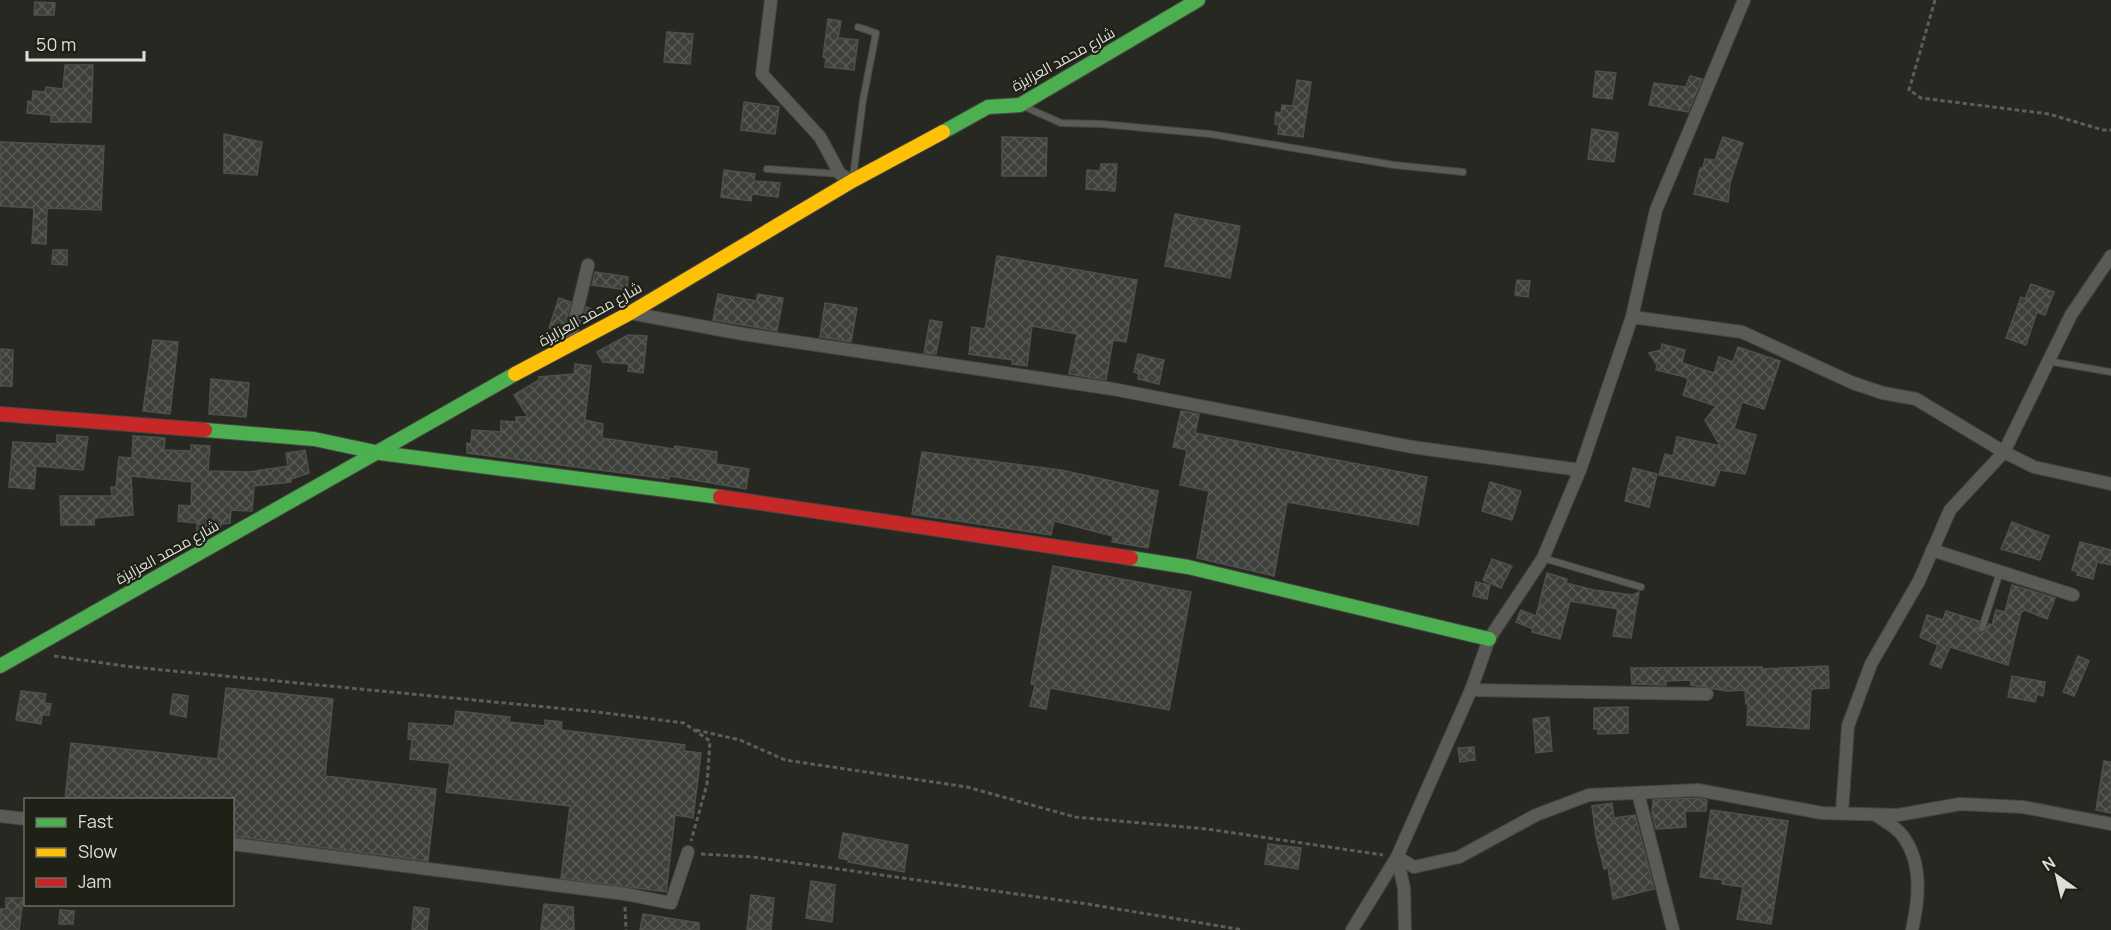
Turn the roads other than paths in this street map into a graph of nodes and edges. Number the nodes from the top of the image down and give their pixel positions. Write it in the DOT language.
graph roads {
  1 [pos="771,0"];
  2 [pos="1198,0"];
  3 [pos="1744,0"];
  4 [pos="858,27"];
  5 [pos="1020,105"];
  6 [pos="767,169"];
  7 [pos="1463,171"];
  8 [pos="846,177"];
  9 [pos="2111,256"];
  10 [pos="588,265"];
  11 [pos="630,313"];
  12 [pos="1632,317"];
  13 [pos="569,345"];
  14 [pos="2048,361"];
  15 [pos="2111,372"];
  16 [pos="0,414"];
  17 [pos="2004,452"];
  18 [pos="380,453"];
  19 [pos="1580,470"];
  20 [pos="2111,484"];
  21 [pos="1932,550"];
  22 [pos="1543,558"];
  23 [pos="2000,572"];
  24 [pos="1641,587"];
  25 [pos="2073,595"];
  26 [pos="1982,628"];
  27 [pos="1489,639"];
  28 [pos="0,666"];
  29 [pos="1471,690"];
  30 [pos="1707,694"];
  31 [pos="1638,793"];
  32 [pos="1842,812"];
  33 [pos="1876,815"];
  34 [pos="0,816"];
  35 [pos="24,819"];
  36 [pos="2111,824"];
  37 [pos="234,844"];
  38 [pos="688,852"];
  39 [pos="1397,857"];
  40 [pos="1352,930"];
  41 [pos="1405,930"];
  42 [pos="1673,930"];
  43 [pos="1912,930"];
  1 -- 8 [label="street"];
  2 -- 5 [label="street, شارع محمد العزايزة"];
  3 -- 12 [label="street"];
  4 -- 8 [label="lane"];
  5 -- 7 [label="lane"];
  5 -- 8 [label="street, شارع محمد العزايزة"];
  6 -- 8 [label="lane"];
  8 -- 11 [label="street, شارع محمد العزايزة"];
  9 -- 14 [label="street"];
  10 -- 13 [label="street"];
  11 -- 13 [label="street, شارع محمد العزايزة"];
  11 -- 19 [label="street"];
  12 -- 17 [label="street"];
  12 -- 19 [label="street"];
  13 -- 18 [label="street, شارع محمد العزايزة"];
  14 -- 15 [label="lane"];
  14 -- 17 [label="street"];
  16 -- 18 [label="street"];
  17 -- 20 [label="street"];
  17 -- 21 [label="street"];
  18 -- 27 [label="street"];
  18 -- 28 [label="street, شارع محمد العزايزة"];
  19 -- 22 [label="street"];
  21 -- 23 [label="street"];
  21 -- 32 [label="street"];
  22 -- 24 [label="lane"];
  22 -- 27 [label="street"];
  23 -- 25 [label="street"];
  23 -- 26 [label="lane"];
  27 -- 29 [label="street"];
  29 -- 30 [label="street"];
  29 -- 39 [label="street"];
  31 -- 32 [label="street"];
  31 -- 39 [label="street"];
  31 -- 42 [label="street"];
  32 -- 33 [label="street"];
  33 -- 36 [label="street"];
  33 -- 43 [label="street"];
  34 -- 35 [label="street"];
  37 -- 38 [label="street"];
  39 -- 40 [label="street"];
  39 -- 41 [label="street"];
}
